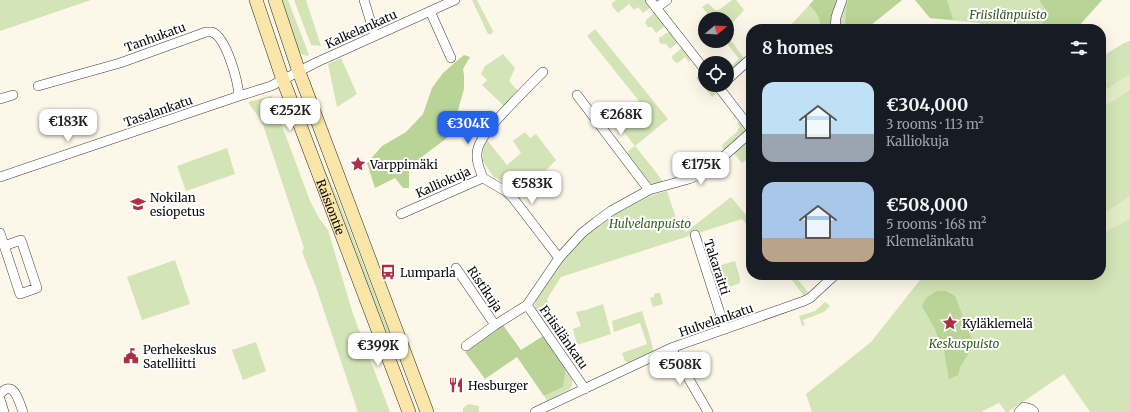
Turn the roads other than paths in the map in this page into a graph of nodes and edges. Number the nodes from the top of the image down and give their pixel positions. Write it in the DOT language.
graph roads {
  1 [pos="256,0"];
  2 [pos="275,0"];
  3 [pos="364,0"];
  4 [pos="455,0"];
  5 [pos="650,0"];
  6 [pos="667,0"];
  7 [pos="842,0"];
  8 [pos="656,8"];
  9 [pos="430,11"];
  10 [pos="835,24"];
  11 [pos="375,36"];
  12 [pos="451,58"];
  13 [pos="698,61"];
  14 [pos="746,63"];
  15 [pos="299,72"];
  16 [pos="543,72"];
  17 [pos="734,74"];
  18 [pos="284,80"];
  19 [pos="38,86"];
  20 [pos="723,92"];
  21 [pos="13,95"];
  22 [pos="577,95"];
  23 [pos="239,96"];
  24 [pos="0,99"];
  25 [pos="746,123"];
  26 [pos="746,135"];
  27 [pos="0,177"];
  28 [pos="483,178"];
  29 [pos="649,190"];
  30 [pos="401,214"];
  31 [pos="0,233"];
  32 [pos="695,235"];
  33 [pos="4,246"];
  34 [pos="559,258"];
  35 [pos="456,268"];
  36 [pos="830,280"];
  37 [pos="527,305"];
  38 [pos="494,324"];
  39 [pos="725,329"];
  40 [pos="466,346"];
  41 [pos="671,348"];
  42 [pos="585,389"];
  43 [pos="0,394"];
  44 [pos="0,400"];
  45 [pos="4,412"];
  46 [pos="23,412"];
  47 [pos="409,412"];
  48 [pos="428,412"];
  49 [pos="535,412"];
  50 [pos="708,412"];
  51 [pos="1019,412"];
  52 [pos="1034,412"];
  1 -- 18 [label="main road, Raisiontie"];
  2 -- 15 [label="main road, Raisiontie"];
  3 -- 11 [label="street"];
  4 -- 9 [label="street, Kalkelankatu"];
  5 -- 8 [label="street"];
  6 -- 8 [label="street"];
  7 -- 10 [label="street"];
  8 -- 13 [label="street"];
  9 -- 11 [label="street, Kalkelankatu"];
  9 -- 12 [label="street"];
  11 -- 15 [label="street, Kalkelankatu"];
  14 -- 17 [label="street"];
  15 -- 18 [label="street, Tasalankatu"];
  15 -- 48 [label="main road, Raisiontie"];
  16 -- 28 [label="street, Kalliokuja"];
  18 -- 23 [label="street, Tasalankatu"];
  18 -- 47 [label="main road, Raisiontie"];
  19 -- 23 [label="street, Tanhukatu"];
  20 -- 25 [label="street"];
  21 -- 24 [label="street"];
  22 -- 29 [label="street"];
  23 -- 27 [label="street, Tasalankatu"];
  26 -- 29 [label="street, Friisilänkatu"];
  28 -- 30 [label="street, Kalliokuja"];
  28 -- 34 [label="street"];
  29 -- 34 [label="street, Friisilänkatu"];
  31 -- 33 [label="street"];
  32 -- 39 [label="street, Takaraitti"];
  33 -- 33 [label="street"];
  34 -- 37 [label="street, Friisilänkatu"];
  35 -- 38 [label="street, Ristikuja"];
  36 -- 39 [label="street, Hulvelankatu"];
  37 -- 38 [label="street"];
  37 -- 42 [label="street, Friisilänkatu"];
  38 -- 40 [label="street"];
  39 -- 41 [label="street, Hulvelankatu"];
  41 -- 42 [label="street, Hulvelankatu"];
  41 -- 50 [label="street"];
  42 -- 49 [label="street, Hulvelankatu"];
  43 -- 46 [label="street"];
  44 -- 45 [label="street"];
  51 -- 52 [label="street"];
}
